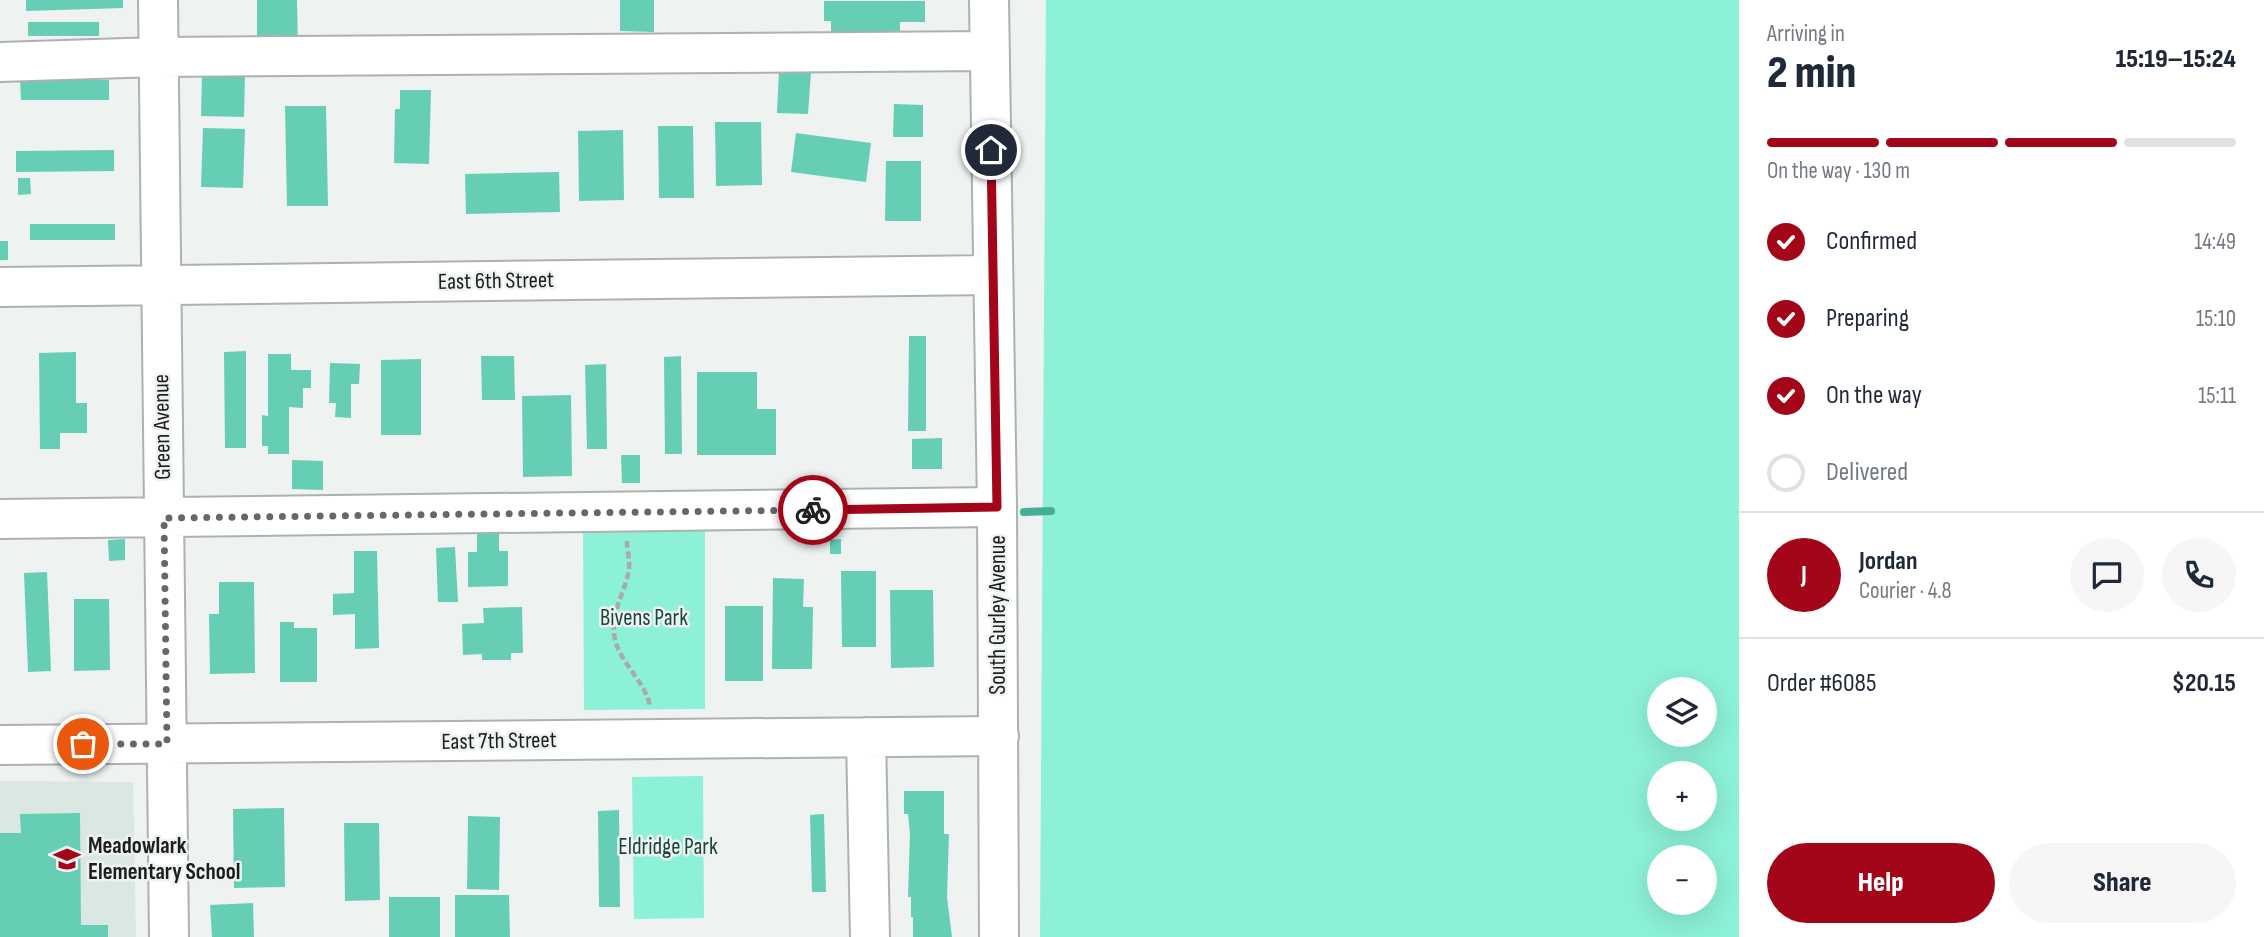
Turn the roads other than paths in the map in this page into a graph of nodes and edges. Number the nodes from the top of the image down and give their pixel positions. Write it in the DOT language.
graph roads {
  1 [pos="158,0"];
  2 [pos="989,0"];
  3 [pos="990,51"];
  4 [pos="158,57"];
  5 [pos="0,62"];
  6 [pos="993,275"];
  7 [pos="159,285"];
  8 [pos="0,287"];
  9 [pos="997,507"];
  10 [pos="164,518"];
  11 [pos="0,519"];
  12 [pos="999,736"];
  13 [pos="866,737"];
  14 [pos="167,744"];
  15 [pos="0,745"];
  16 [pos="169,937"];
  17 [pos="870,937"];
  18 [pos="999,937"];
  1 -- 4 [label="street, Green Avenue"];
  2 -- 3 [label="street, South Gurley Avenue"];
  3 -- 4 [label="street"];
  3 -- 6 [label="street, South Gurley Avenue"];
  4 -- 5 [label="street"];
  4 -- 7 [label="street, Green Avenue"];
  6 -- 7 [label="street, East 6th Street"];
  6 -- 9 [label="street, South Gurley Avenue"];
  7 -- 8 [label="street, East 6th Street"];
  7 -- 10 [label="street, Green Avenue"];
  9 -- 10 [label="street"];
  9 -- 12 [label="street, South Gurley Avenue"];
  10 -- 11 [label="street"];
  10 -- 14 [label="street, Green Avenue"];
  12 -- 13 [label="street, East 7th Street"];
  12 -- 18 [label="street, South Gurley Avenue"];
  13 -- 14 [label="street, East 7th Street"];
  13 -- 17 [label="street"];
  14 -- 15 [label="street, East 7th Street"];
  14 -- 16 [label="street, Green Avenue"];
}
